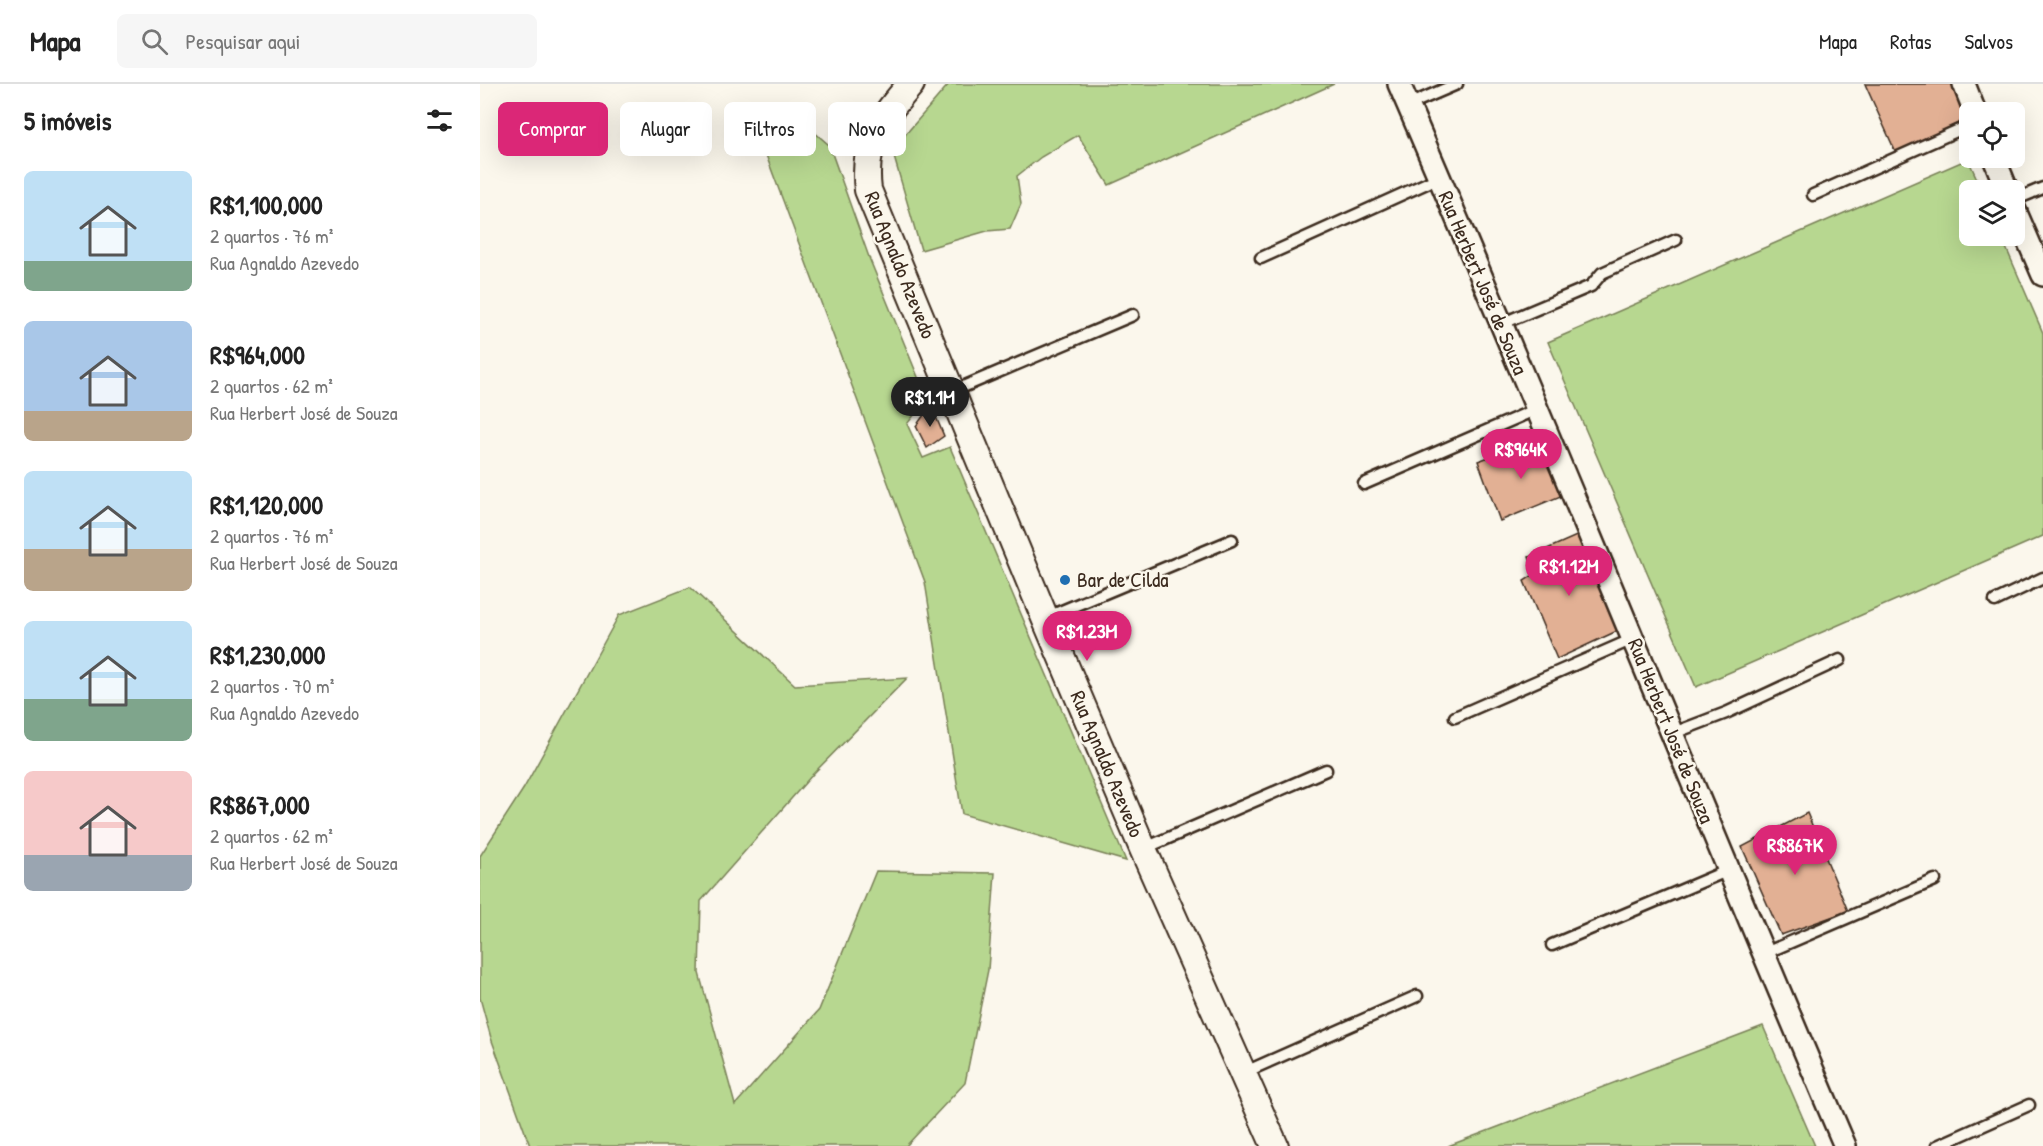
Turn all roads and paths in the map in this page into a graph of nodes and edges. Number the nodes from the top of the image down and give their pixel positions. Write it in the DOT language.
graph roads {
  1 [pos="911,84"];
  2 [pos="1399,84"];
  3 [pos="1456,84"];
  4 [pos="1964,84"];
  5 [pos="1972,102"];
  6 [pos="1408,105"];
  7 [pos="1959,130"];
  8 [pos="1438,178"];
  9 [pos="2043,188"];
  10 [pos="1813,195"];
  11 [pos="2025,195"];
  12 [pos="2025,233"];
  13 [pos="1676,240"];
  14 [pos="1261,258"];
  15 [pos="2043,275"];
  16 [pos="1133,315"];
  17 [pos="1502,324"];
  18 [pos="951,392"];
  19 [pos="1537,409"];
  20 [pos="1364,484"];
  21 [pos="1232,540"];
  22 [pos="2043,578"];
  23 [pos="1995,601"];
  24 [pos="1045,618"];
  25 [pos="1634,639"];
  26 [pos="1840,660"];
  27 [pos="1455,717"];
  28 [pos="1671,734"];
  29 [pos="1326,770"];
  30 [pos="1143,849"];
  31 [pos="1729,870"];
  32 [pos="1935,880"];
  33 [pos="1552,945"];
  34 [pos="1763,954"];
  35 [pos="1417,996"];
  36 [pos="1243,1073"];
  37 [pos="2029,1105"];
  38 [pos="1275,1146"];
  39 [pos="1845,1146"];
  40 [pos="1937,1146"];
  1 -- 18 [label="street, Rua Agnaldo Azevedo"];
  2 -- 6 [label="street, Rua Herbert José de Souza"];
  3 -- 6 [label="lane"];
  4 -- 5 [label="street"];
  6 -- 8 [label="street, Rua Herbert José de Souza"];
  7 -- 10 [label="lane"];
  8 -- 14 [label="lane"];
  8 -- 17 [label="street, Rua Herbert José de Souza"];
  9 -- 11 [label="lane"];
  12 -- 15 [label="street"];
  13 -- 17 [label="lane"];
  16 -- 18 [label="lane"];
  17 -- 19 [label="street, Rua Herbert José de Souza"];
  18 -- 24 [label="street, Rua Agnaldo Azevedo"];
  19 -- 20 [label="lane"];
  19 -- 25 [label="street, Rua Herbert José de Souza"];
  21 -- 24 [label="lane"];
  22 -- 23 [label="lane"];
  24 -- 30 [label="street, Rua Agnaldo Azevedo"];
  25 -- 27 [label="lane"];
  25 -- 28 [label="street, Rua Herbert José de Souza"];
  26 -- 28 [label="lane"];
  28 -- 31 [label="street, Rua Herbert José de Souza"];
  29 -- 30 [label="lane"];
  30 -- 36 [label="street, Rua Agnaldo Azevedo"];
  31 -- 33 [label="lane"];
  31 -- 34 [label="street, Rua Herbert José de Souza"];
  32 -- 34 [label="lane"];
  34 -- 39 [label="street, Rua Herbert José de Souza"];
  35 -- 36 [label="lane"];
  36 -- 38 [label="street, Rua Agnaldo Azevedo"];
  37 -- 40 [label="lane"];
}
